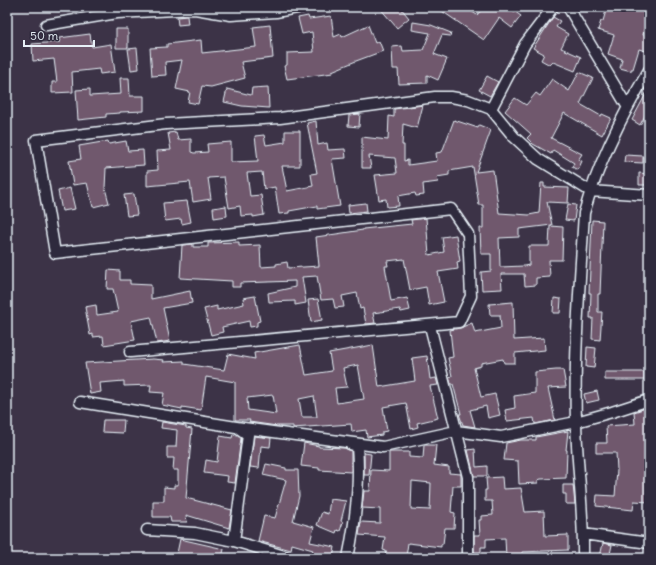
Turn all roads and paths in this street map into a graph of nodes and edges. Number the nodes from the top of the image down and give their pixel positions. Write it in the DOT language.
graph roads {
  1 [pos="302,7"];
  2 [pos="553,7"];
  3 [pos="568,7"];
  4 [pos="46,26"];
  5 [pos="649,70"];
  6 [pos="627,106"];
  7 [pos="491,109"];
  8 [pos="590,191"];
  9 [pos="649,195"];
  10 [pos="430,326"];
  11 [pos="130,352"];
  12 [pos="649,400"];
  13 [pos="80,402"];
  14 [pos="576,422"];
  15 [pos="236,427"];
  16 [pos="456,431"];
  17 [pos="344,442"];
  18 [pos="147,530"];
  19 [pos="583,534"];
  20 [pos="234,541"];
  21 [pos="649,543"];
  22 [pos="291,558"];
  23 [pos="348,558"];
  24 [pos="468,558"];
  25 [pos="583,558"];
  1 -- 4 [label="street"];
  2 -- 7 [label="street"];
  3 -- 6 [label="street"];
  5 -- 6 [label="street"];
  6 -- 8 [label="street"];
  7 -- 8 [label="street"];
  7 -- 10 [label="street"];
  8 -- 9 [label="street"];
  8 -- 14 [label="street"];
  10 -- 11 [label="street"];
  10 -- 16 [label="street"];
  12 -- 14 [label="street"];
  13 -- 15 [label="street"];
  14 -- 16 [label="street"];
  14 -- 19 [label="street"];
  15 -- 17 [label="street"];
  15 -- 20 [label="street"];
  16 -- 17 [label="street"];
  16 -- 24 [label="street"];
  17 -- 23 [label="street"];
  18 -- 20 [label="street"];
  19 -- 21 [label="street"];
  19 -- 25 [label="street"];
  20 -- 22 [label="street"];
}
